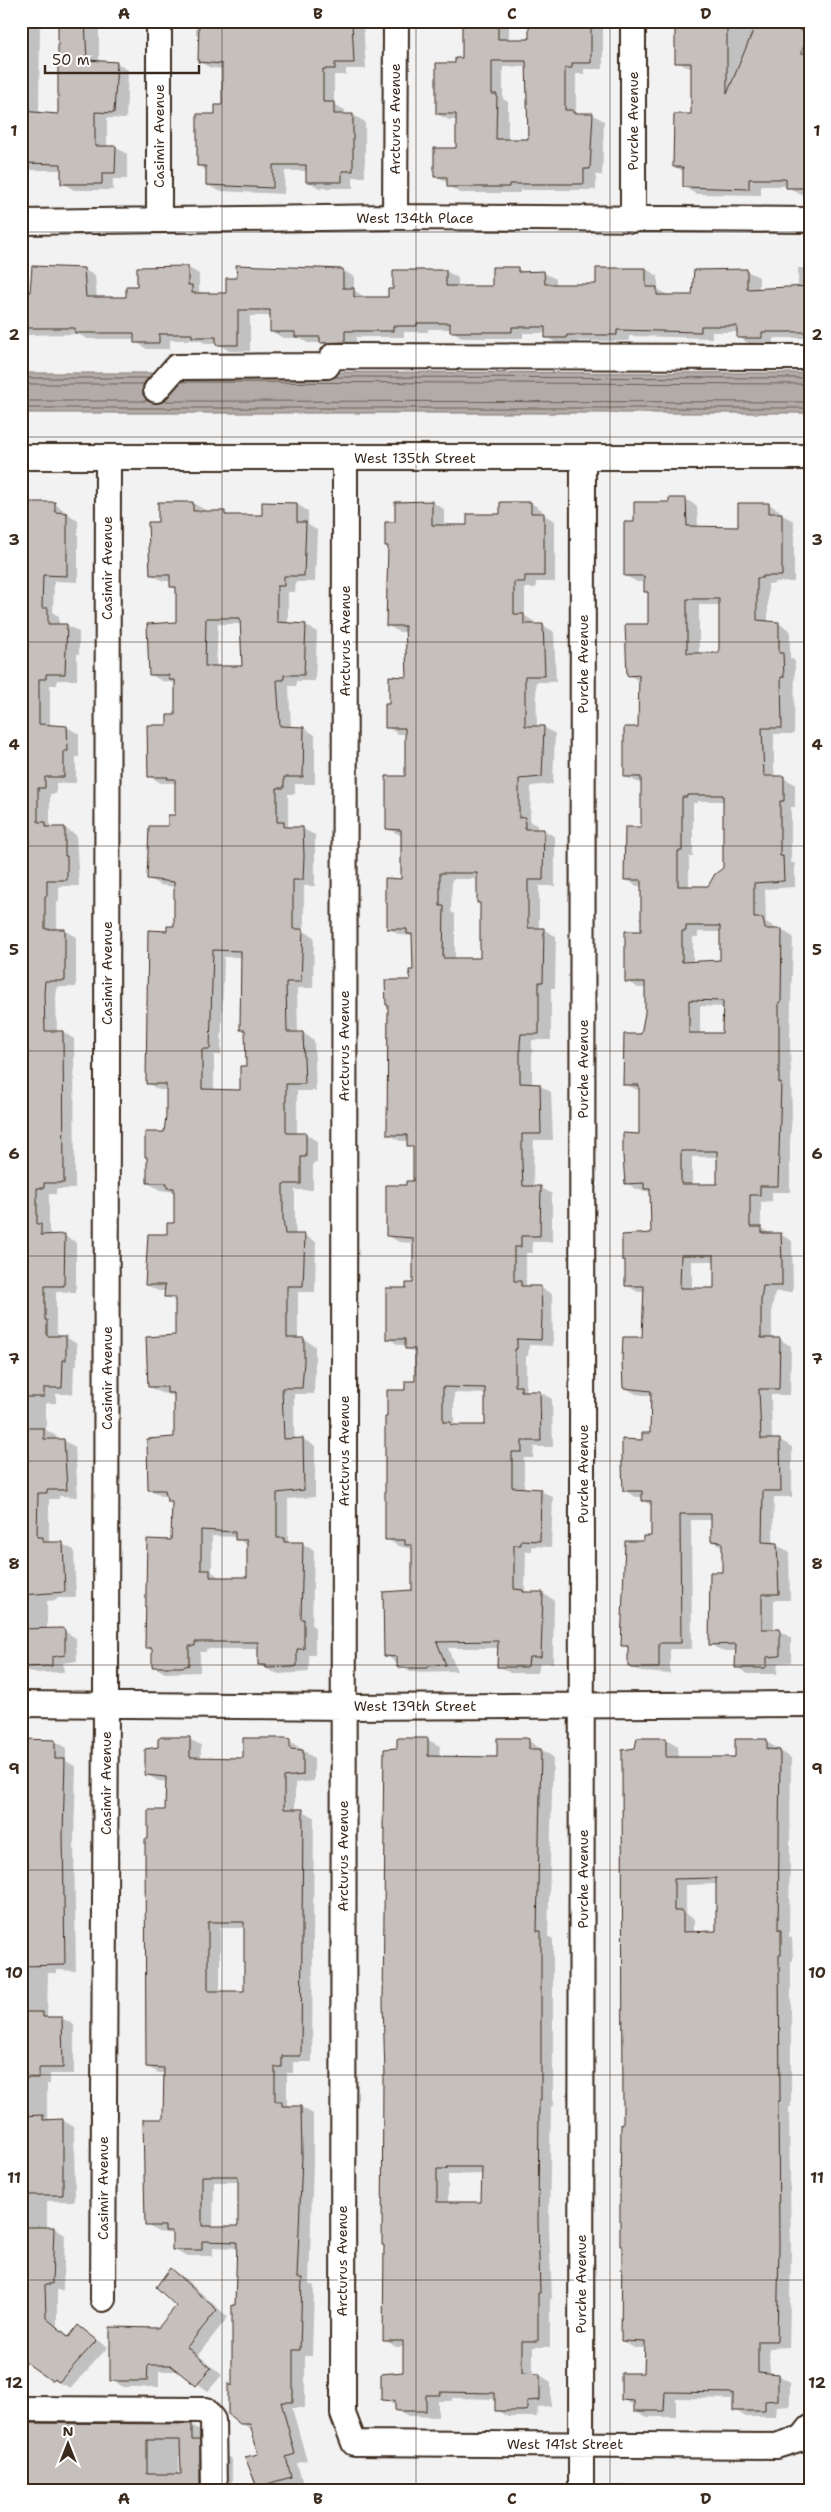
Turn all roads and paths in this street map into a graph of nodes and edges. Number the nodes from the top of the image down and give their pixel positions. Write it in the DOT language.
graph roads {
  1 [pos="159,21"];
  2 [pos="396,21"];
  3 [pos="633,21"];
  4 [pos="394,217"];
  5 [pos="159,220"];
  6 [pos="633,220"];
  7 [pos="810,220"];
  8 [pos="21,222"];
  9 [pos="810,357"];
  10 [pos="156,390"];
  11 [pos="21,457"];
  12 [pos="108,458"];
  13 [pos="345,458"];
  14 [pos="583,458"];
  15 [pos="810,458"];
  16 [pos="21,1704"];
  17 [pos="810,1704"];
  18 [pos="106,1705"];
  19 [pos="583,1706"];
  20 [pos="344,1707"];
  21 [pos="103,2300"];
  22 [pos="21,2409"];
  23 [pos="810,2428"];
  24 [pos="354,2443"];
  25 [pos="580,2444"];
  26 [pos="214,2491"];
  27 [pos="581,2491"];
  1 -- 5 [label="street, Casimir Avenue"];
  2 -- 4 [label="street, Arcturus Avenue"];
  3 -- 6 [label="street, Purche Avenue"];
  4 -- 5 [label="street, West 134th Place"];
  4 -- 6 [label="street, West 134th Place"];
  5 -- 8 [label="street, West 134th Place"];
  6 -- 7 [label="street, West 134th Place"];
  9 -- 10 [label="street"];
  11 -- 12 [label="street, West 135th Street"];
  12 -- 13 [label="street, West 135th Street"];
  12 -- 18 [label="street, Casimir Avenue"];
  13 -- 14 [label="street, West 135th Street"];
  13 -- 20 [label="street, Arcturus Avenue"];
  14 -- 15 [label="street, West 135th Street"];
  14 -- 19 [label="street, Purche Avenue"];
  16 -- 18 [label="street, West 139th Street"];
  17 -- 19 [label="street, West 139th Street"];
  18 -- 20 [label="street, West 139th Street"];
  18 -- 21 [label="street, Casimir Avenue"];
  19 -- 20 [label="street, West 139th Street"];
  19 -- 25 [label="street, Purche Avenue"];
  20 -- 24 [label="street, Arcturus Avenue"];
  22 -- 26 [label="street"];
  23 -- 25 [label="street, West 141st Street"];
  24 -- 25 [label="street, West 141st Street"];
  25 -- 27 [label="street, Purche Avenue"];
}
